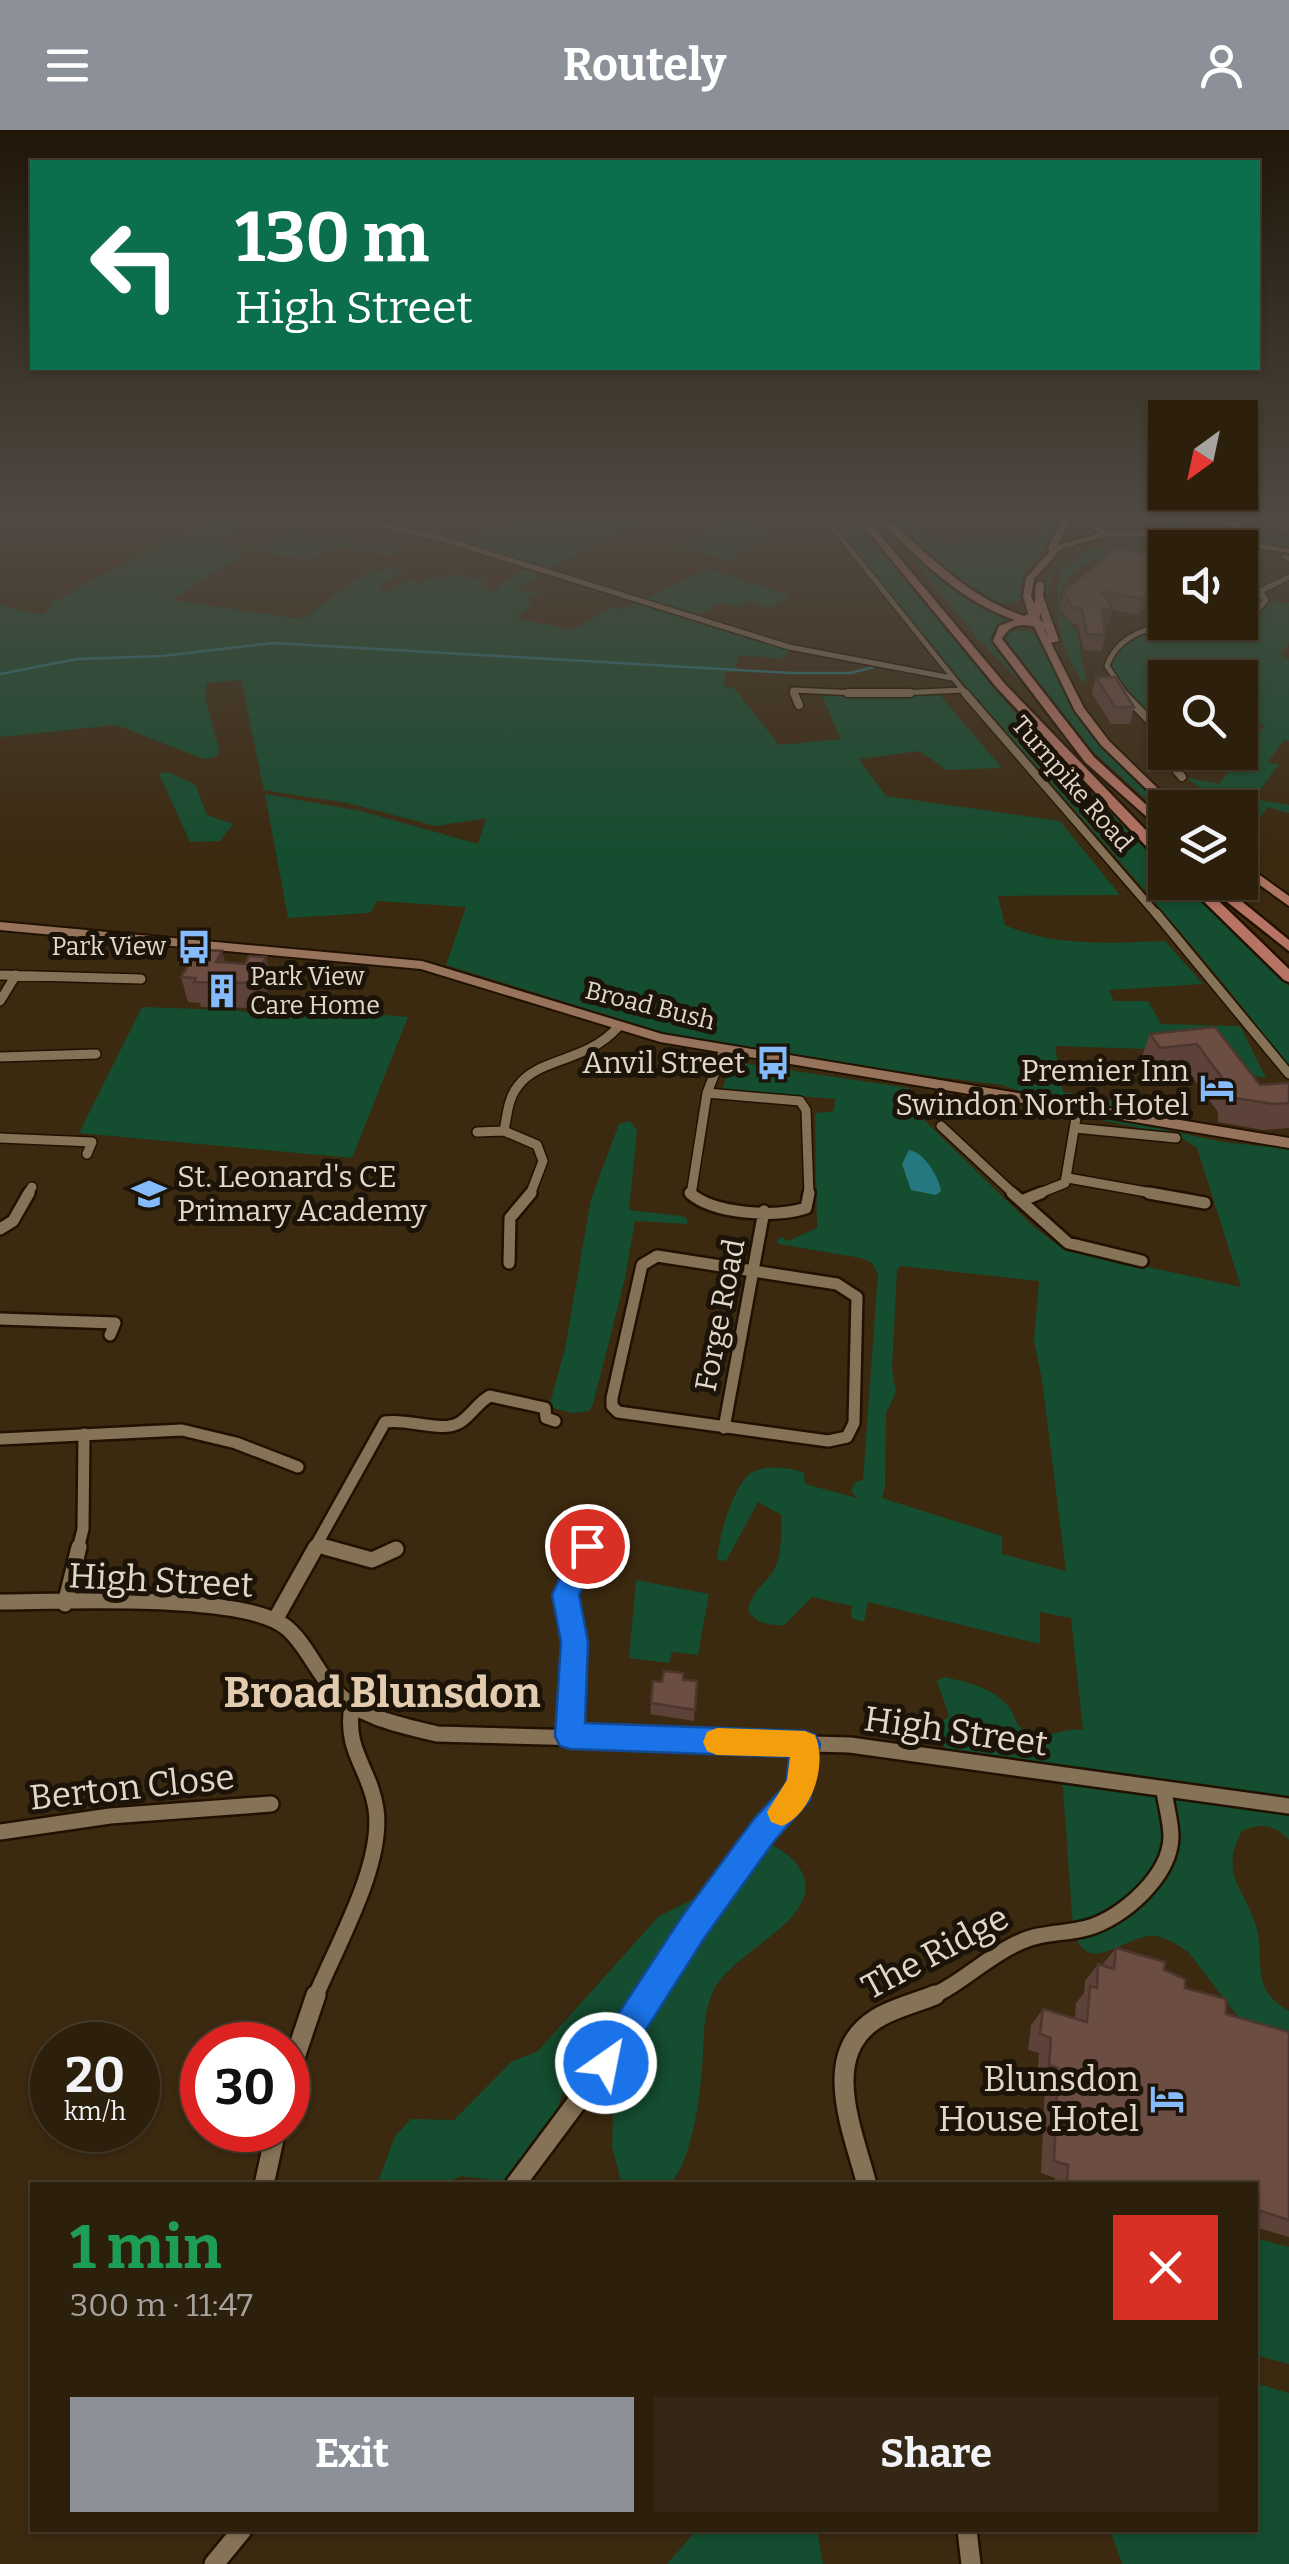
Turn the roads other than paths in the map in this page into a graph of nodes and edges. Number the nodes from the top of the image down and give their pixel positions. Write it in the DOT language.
graph roads {
  1 [pos="746,633"];
  2 [pos="916,633"];
  3 [pos="956,633"];
  4 [pos="969,633"];
  5 [pos="999,633"];
  6 [pos="1042,633"];
  7 [pos="1143,633"];
  8 [pos="952,678"];
  9 [pos="963,690"];
  10 [pos="799,705"];
  11 [pos="1087,765"];
  12 [pos="1182,777"];
  13 [pos="1155,790"];
  14 [pos="1148,815"];
  15 [pos="1148,827"];
  16 [pos="1148,838"];
  17 [pos="1258,879"];
  18 [pos="1209,900"];
  19 [pos="1231,900"];
  20 [pos="1251,900"];
  21 [pos="1289,902"];
  22 [pos="0,926"];
  23 [pos="1289,931"];
  24 [pos="1289,947"];
  25 [pos="0,974"];
  26 [pos="16,975"];
  27 [pos="1289,977"];
  28 [pos="141,980"];
  29 [pos="0,1001"];
  30 [pos="618,1027"];
  31 [pos="724,1050"];
  32 [pos="96,1054"];
  33 [pos="0,1057"];
  34 [pos="1289,1074"];
  35 [pos="707,1093"];
  36 [pos="1078,1106"];
  37 [pos="941,1126"];
  38 [pos="1075,1128"];
  39 [pos="504,1131"];
  40 [pos="477,1132"];
  41 [pos="0,1138"];
  42 [pos="1176,1138"];
  43 [pos="1289,1143"];
  44 [pos="87,1154"];
  45 [pos="1068,1178"];
  46 [pos="32,1187"];
  47 [pos="1175,1197"];
  48 [pos="1021,1201"];
  49 [pos="1205,1202"];
  50 [pos="764,1211"];
  51 [pos="1176,1212"];
  52 [pos="0,1229"];
  53 [pos="1142,1260"];
  54 [pos="509,1263"];
  55 [pos="754,1271"];
  56 [pos="0,1320"];
  57 [pos="110,1335"];
  58 [pos="555,1420"];
  59 [pos="724,1428"];
  60 [pos="84,1434"];
  61 [pos="0,1438"];
  62 [pos="298,1467"];
  63 [pos="582,1513"];
  64 [pos="614,1524"];
  65 [pos="597,1526"];
  66 [pos="318,1545"];
  67 [pos="396,1549"];
  68 [pos="0,1602"];
  69 [pos="65,1604"];
  70 [pos="275,1620"];
  71 [pos="352,1706"];
  72 [pos="570,1736"];
  73 [pos="805,1744"];
  74 [pos="1164,1791"];
  75 [pos="270,1804"];
  76 [pos="1289,1806"];
  77 [pos="0,1832"];
  78 [pos="305,2022"];
  79 [pos="271,2152"];
  80 [pos="265,2182"];
  81 [pos="517,2182"];
  82 [pos="866,2182"];
  83 [pos="240,2532"];
  84 [pos="967,2532"];
  85 [pos="214,2564"];
  86 [pos="970,2564"];
  1 -- 8 [label="street"];
  2 -- 8 [label="street, Turnpike Road"];
  3 -- 11 [label="highway"];
  4 -- 11 [label="highway"];
  5 -- 11 [label="highway"];
  6 -- 13 [label="main road"];
  7 -- 12 [label="street"];
  8 -- 9 [label="street, Turnpike Road"];
  9 -- 10 [label="street"];
  9 -- 34 [label="street, Turnpike Road"];
  11 -- 14 [label="highway"];
  11 -- 15 [label="highway"];
  11 -- 16 [label="highway"];
  17 -- 21 [label="main road"];
  18 -- 27 [label="highway"];
  19 -- 24 [label="highway"];
  20 -- 23 [label="highway"];
  22 -- 30 [label="main road, Broad Bush"];
  25 -- 26 [label="street"];
  26 -- 28 [label="street"];
  26 -- 29 [label="street"];
  30 -- 31 [label="main road, Broad Bush"];
  30 -- 39 [label="street"];
  31 -- 35 [label="street"];
  31 -- 36 [label="main road, Broad Bush"];
  32 -- 33 [label="street"];
  35 -- 50 [label="street"];
  35 -- 50 [label="street"];
  36 -- 38 [label="street"];
  36 -- 43 [label="main road, Broad Bush"];
  37 -- 48 [label="street"];
  38 -- 42 [label="street"];
  38 -- 45 [label="street"];
  39 -- 40 [label="street"];
  39 -- 54 [label="street"];
  41 -- 44 [label="street"];
  45 -- 47 [label="street"];
  45 -- 48 [label="street"];
  46 -- 52 [label="street"];
  47 -- 49 [label="street"];
  47 -- 51 [label="street"];
  48 -- 53 [label="street"];
  50 -- 55 [label="street, Forge Road"];
  55 -- 59 [label="street, Forge Road"];
  55 -- 59 [label="street"];
  55 -- 59 [label="street"];
  56 -- 57 [label="street"];
  58 -- 66 [label="street"];
  60 -- 61 [label="street"];
  60 -- 62 [label="street"];
  60 -- 69 [label="street"];
  63 -- 65 [label="street"];
  64 -- 65 [label="street"];
  65 -- 72 [label="street"];
  66 -- 67 [label="street"];
  66 -- 70 [label="street"];
  68 -- 69 [label="street, High Street"];
  69 -- 70 [label="street, High Street"];
  70 -- 71 [label="street, High Street"];
  71 -- 72 [label="street, High Street"];
  71 -- 78 [label="street"];
  72 -- 73 [label="street, High Street"];
  73 -- 74 [label="street, High Street"];
  73 -- 81 [label="street"];
  74 -- 76 [label="street, High Street"];
  74 -- 82 [label="street, The Ridge"];
  75 -- 77 [label="street, Berton Close"];
  79 -- 80 [label="street"];
  83 -- 85 [label="street"];
  84 -- 86 [label="street"];
}
